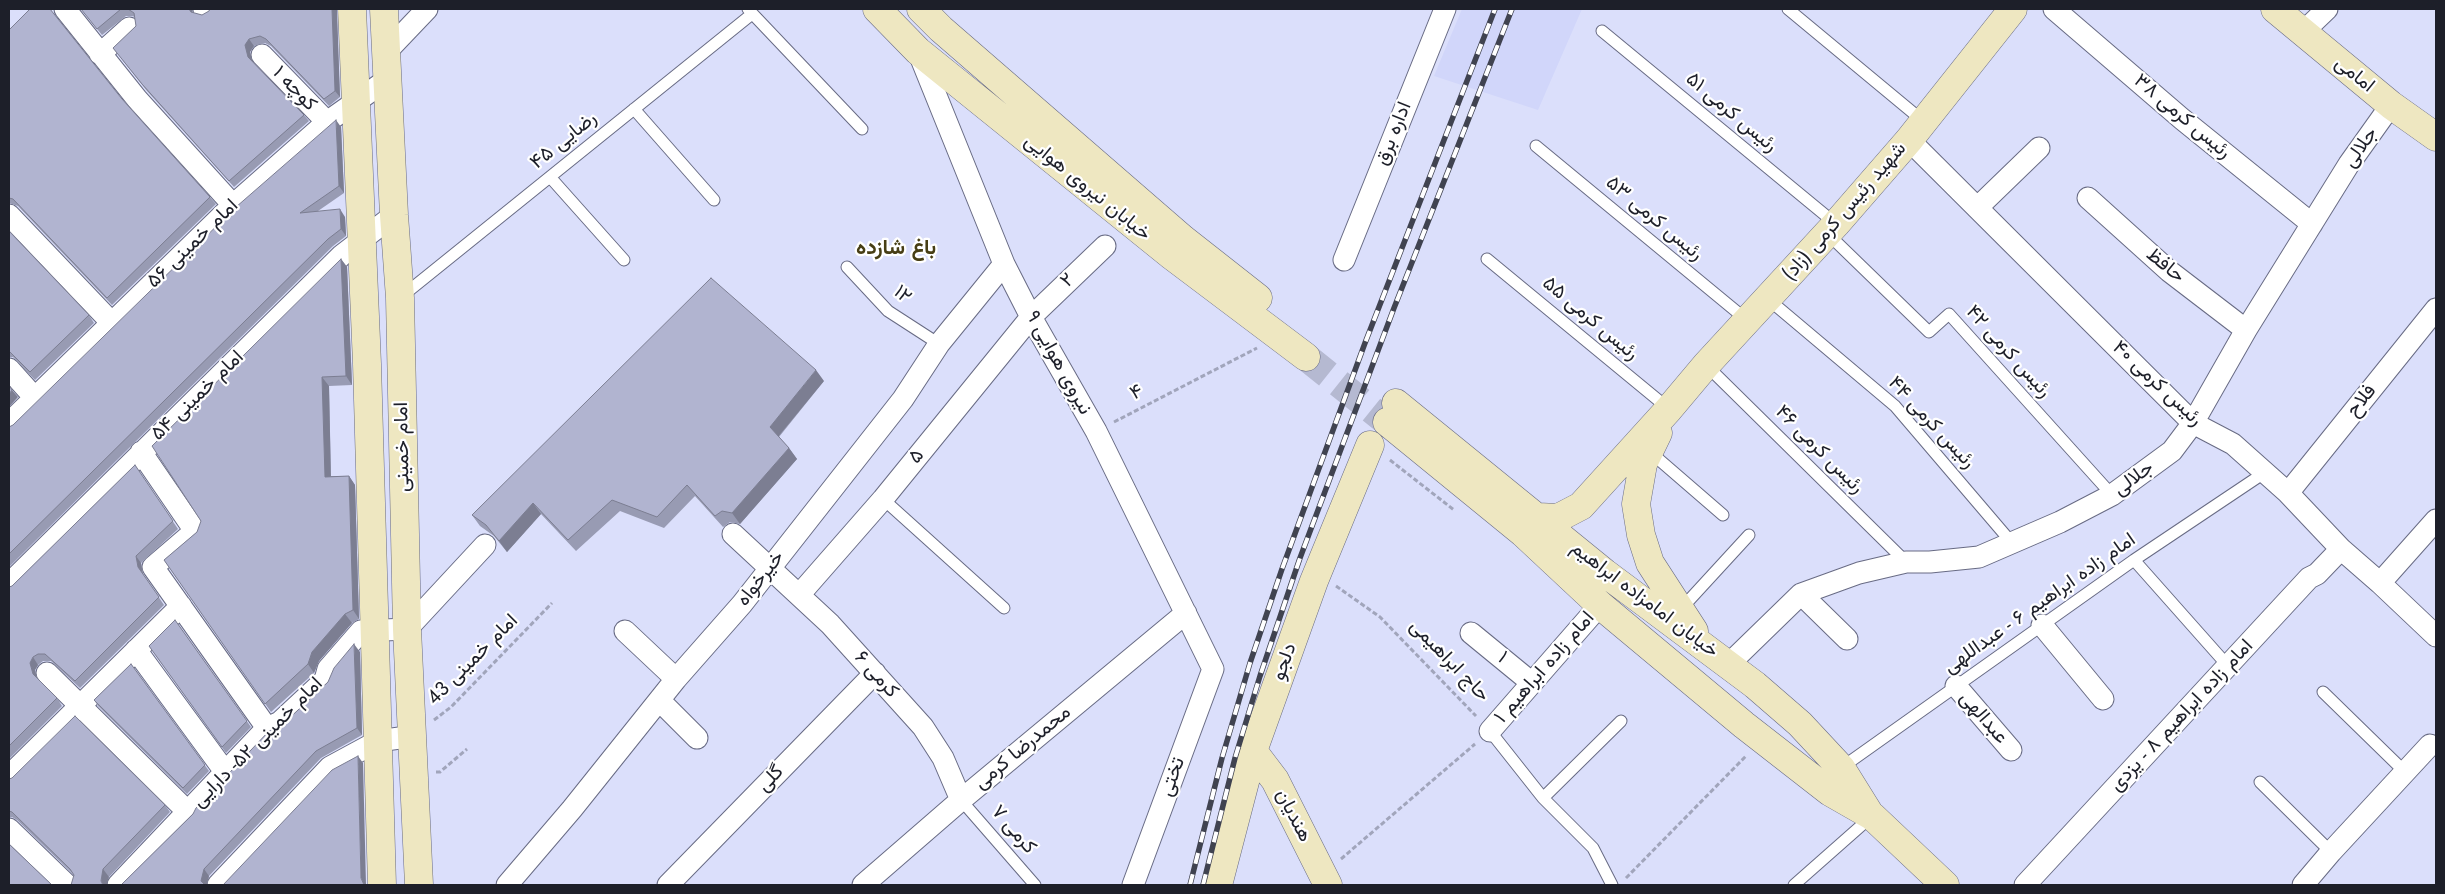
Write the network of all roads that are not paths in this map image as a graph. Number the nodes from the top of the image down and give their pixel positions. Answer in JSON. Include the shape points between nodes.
{"nodes":[{"id":1,"x":65,"y":9,"type":"edge"},
{"id":2,"x":352,"y":9,"type":"edge"},
{"id":3,"x":384,"y":9,"type":"edge"},
{"id":4,"x":428,"y":9,"type":"edge"},
{"id":5,"x":877,"y":9,"type":"edge"},
{"id":6,"x":921,"y":9,"type":"edge"},
{"id":7,"x":1444,"y":9,"type":"edge"},
{"id":8,"x":1788,"y":9,"type":"edge"},
{"id":9,"x":2013,"y":9,"type":"edge"},
{"id":10,"x":2054,"y":9,"type":"edge"},
{"id":11,"x":2276,"y":9,"type":"edge"},
{"id":12,"x":2326,"y":9,"type":"edge"},
{"id":13,"x":750,"y":11,"type":"edge"},
{"id":14,"x":129,"y":28,"type":"dead end"},
{"id":15,"x":1602,"y":31,"type":"dead end"},
{"id":16,"x":2302,"y":33,"type":"junction"},
{"id":17,"x":387,"y":51,"type":"junction"},
{"id":18,"x":918,"y":51,"type":"junction"},
{"id":19,"x":100,"y":54,"type":"junction"},
{"id":20,"x":262,"y":55,"type":"dead end"},
{"id":21,"x":388,"y":80,"type":"junction"},
{"id":22,"x":357,"y":101,"type":"junction"},
{"id":23,"x":2392,"y":105,"type":"junction"},
{"id":24,"x":634,"y":109,"type":"junction"},
{"id":25,"x":327,"y":122,"type":"junction"},
{"id":26,"x":2432,"y":127,"type":"edge"},
{"id":27,"x":862,"y":129,"type":"dead end"},
{"id":28,"x":1916,"y":131,"type":"junction"},
{"id":29,"x":1536,"y":146,"type":"dead end"},
{"id":30,"x":2039,"y":148,"type":"dead end"},
{"id":31,"x":550,"y":176,"type":"junction"},
{"id":32,"x":2088,"y":198,"type":"dead end"},
{"id":33,"x":714,"y":200,"type":"dead end"},
{"id":34,"x":233,"y":205,"type":"junction"},
{"id":35,"x":1977,"y":208,"type":"junction"},
{"id":36,"x":9,"y":215,"type":"edge"},
{"id":37,"x":394,"y":215,"type":"junction"},
{"id":38,"x":2312,"y":224,"type":"junction"},
{"id":39,"x":1832,"y":229,"type":"junction"},
{"id":40,"x":363,"y":239,"type":"junction"},
{"id":41,"x":1106,"y":246,"type":"dead end"},
{"id":42,"x":1487,"y":258,"type":"dead end"},
{"id":43,"x":624,"y":260,"type":"dead end"},
{"id":44,"x":1344,"y":260,"type":"dead end"},
{"id":45,"x":1004,"y":264,"type":"junction"},
{"id":46,"x":847,"y":267,"type":"dead end"},
{"id":47,"x":400,"y":298,"type":"junction"},
{"id":48,"x":1768,"y":299,"type":"junction"},
{"id":49,"x":2436,"y":309,"type":"edge"},
{"id":50,"x":1031,"y":317,"type":"junction"},
{"id":51,"x":1748,"y":321,"type":"junction"},
{"id":52,"x":111,"y":322,"type":"junction"},
{"id":53,"x":2246,"y":330,"type":"junction"},
{"id":54,"x":939,"y":344,"type":"junction"},
{"id":55,"x":1706,"y":365,"type":"junction"},
{"id":56,"x":9,"y":369,"type":"edge"},
{"id":57,"x":35,"y":398,"type":"junction"},
{"id":58,"x":1669,"y":409,"type":"junction"},
{"id":59,"x":9,"y":423,"type":"edge"},
{"id":60,"x":2193,"y":423,"type":"junction"},
{"id":61,"x":1370,"y":445,"type":"dead end"},
{"id":62,"x":1650,"y":451,"type":"junction"},
{"id":63,"x":141,"y":452,"type":"junction"},
{"id":64,"x":2264,"y":473,"type":"junction"},
{"id":65,"x":2288,"y":493,"type":"junction"},
{"id":66,"x":2112,"y":496,"type":"junction"},
{"id":67,"x":883,"y":499,"type":"junction"},
{"id":68,"x":1723,"y":515,"type":"dead end"},
{"id":69,"x":1538,"y":517,"type":"junction"},
{"id":70,"x":2436,"y":520,"type":"edge"},
{"id":71,"x":733,"y":534,"type":"dead end"},
{"id":72,"x":1749,"y":535,"type":"dead end"},
{"id":73,"x":2012,"y":543,"type":"junction"},
{"id":74,"x":485,"y":546,"type":"dead end"},
{"id":75,"x":2341,"y":549,"type":"junction"},
{"id":76,"x":2134,"y":560,"type":"junction"},
{"id":77,"x":1906,"y":562,"type":"junction"},
{"id":78,"x":769,"y":567,"type":"junction"},
{"id":79,"x":2380,"y":583,"type":"junction"},
{"id":80,"x":9,"y":584,"type":"edge"},
{"id":81,"x":1801,"y":594,"type":"junction"},
{"id":82,"x":800,"y":595,"type":"junction"},
{"id":83,"x":1600,"y":605,"type":"junction"},
{"id":84,"x":181,"y":606,"type":"junction"},
{"id":85,"x":1004,"y":608,"type":"dead end"},
{"id":86,"x":1679,"y":610,"type":"junction"},
{"id":87,"x":1186,"y":613,"type":"junction"},
{"id":88,"x":2042,"y":625,"type":"junction"},
{"id":89,"x":407,"y":629,"type":"junction"},
{"id":90,"x":376,"y":630,"type":"junction"},
{"id":91,"x":626,"y":631,"type":"dead end"},
{"id":92,"x":1471,"y":633,"type":"dead end"},
{"id":93,"x":2436,"y":636,"type":"edge"},
{"id":94,"x":1847,"y":639,"type":"dead end"},
{"id":95,"x":1706,"y":649,"type":"junction"},
{"id":96,"x":136,"y":650,"type":"junction"},
{"id":97,"x":1729,"y":664,"type":"junction"},
{"id":98,"x":2228,"y":666,"type":"junction"},
{"id":99,"x":1213,"y":669,"type":"joint"},
{"id":100,"x":46,"y":673,"type":"dead end"},
{"id":101,"x":875,"y":673,"type":"junction"},
{"id":102,"x":676,"y":679,"type":"junction"},
{"id":103,"x":1532,"y":683,"type":"junction"},
{"id":104,"x":1756,"y":685,"type":"junction"},
{"id":105,"x":1956,"y":686,"type":"junction"},
{"id":106,"x":2323,"y":692,"type":"dead end"},
{"id":107,"x":2104,"y":699,"type":"dead end"},
{"id":108,"x":660,"y":701,"type":"junction"},
{"id":109,"x":80,"y":703,"type":"junction"},
{"id":110,"x":1621,"y":721,"type":"dead end"},
{"id":111,"x":267,"y":728,"type":"junction"},
{"id":112,"x":1490,"y":731,"type":"joint"},
{"id":113,"x":1753,"y":732,"type":"junction"},
{"id":114,"x":414,"y":736,"type":"junction"},
{"id":115,"x":697,"y":738,"type":"dead end"},
{"id":116,"x":378,"y":741,"type":"junction"},
{"id":117,"x":2430,"y":745,"type":"dead end"},
{"id":118,"x":2011,"y":750,"type":"dead end"},
{"id":119,"x":1253,"y":751,"type":"junction"},
{"id":120,"x":1840,"y":768,"type":"junction"},
{"id":121,"x":2405,"y":772,"type":"junction"},
{"id":122,"x":226,"y":773,"type":"junction"},
{"id":123,"x":9,"y":776,"type":"edge"},
{"id":124,"x":2260,"y":782,"type":"dead end"},
{"id":125,"x":1543,"y":798,"type":"junction"},
{"id":126,"x":961,"y":800,"type":"junction"},
{"id":127,"x":189,"y":812,"type":"junction"},
{"id":128,"x":1872,"y":816,"type":"junction"},
{"id":129,"x":9,"y":829,"type":"edge"},
{"id":130,"x":2331,"y":852,"type":"junction"},
{"id":131,"x":1325,"y":880,"type":"edge"},
{"id":132,"x":414,"y":881,"type":"edge"},
{"id":133,"x":67,"y":885,"type":"edge"},
{"id":134,"x":118,"y":885,"type":"edge"},
{"id":135,"x":218,"y":885,"type":"edge"},
{"id":136,"x":382,"y":885,"type":"edge"},
{"id":137,"x":507,"y":885,"type":"edge"},
{"id":138,"x":668,"y":885,"type":"edge"},
{"id":139,"x":863,"y":885,"type":"edge"},
{"id":140,"x":1036,"y":885,"type":"edge"},
{"id":141,"x":1133,"y":885,"type":"edge"},
{"id":142,"x":1218,"y":885,"type":"edge"},
{"id":143,"x":1612,"y":885,"type":"edge"},
{"id":144,"x":1794,"y":885,"type":"edge"},
{"id":145,"x":1945,"y":885,"type":"edge"},
{"id":146,"x":2025,"y":885,"type":"edge"},
{"id":147,"x":2303,"y":885,"type":"edge"}],
"edges":[{"from":1,"to":19,"type":"street"},
{"from":2,"to":22,"type":"main road","name":"امام خمینی"},
{"from":3,"to":17,"type":"main road","name":"امام خمینی"},
{"from":4,"to":17,"type":"street"},
{"from":5,"to":18,"type":"main road","name":"خیابان نیروی هوایی"},
{"from":6,"to":18,"type":"main road","name":"خیابان نیروی هوایی","via":[[1310,350],[1278,337]]},
{"from":7,"to":44,"type":"street","name":"اداره برق"},
{"from":8,"to":28,"type":"lane"},
{"from":9,"to":28,"type":"main road","name":"شهید رئیس کرمی (زاد)"},
{"from":10,"to":38,"type":"street","name":"رئیس کرمی ۳۸","via":[[2182,119]]},
{"from":11,"to":16,"type":"main road","name":"امامی"},
{"from":12,"to":16,"type":"street"},
{"from":13,"to":24,"type":"lane","name":"رضایی ۴۵"},
{"from":13,"to":27,"type":"lane"},
{"from":14,"to":19,"type":"street"},
{"from":15,"to":39,"type":"lane","name":"رئیس کرمی ۵۱"},
{"from":16,"to":23,"type":"main road","name":"امامی"},
{"from":17,"to":21,"type":"main road","name":"امام خمینی"},
{"from":18,"to":45,"type":"street","name":"نیروی هوایی ۹"},
{"from":19,"to":34,"type":"street"},
{"from":20,"to":25,"type":"street","name":"کوچه ۱"},
{"from":21,"to":22,"type":"street","name":"امام خمینی ۵۶"},
{"from":21,"to":37,"type":"main road","name":"امام خمینی"},
{"from":22,"to":25,"type":"street","name":"امام خمینی ۵۶"},
{"from":22,"to":40,"type":"main road","name":"امام خمینی"},
{"from":23,"to":26,"type":"main road","name":"امامی"},
{"from":23,"to":38,"type":"street","name":"جلالی","via":[[2349,164]]},
{"from":24,"to":31,"type":"lane","name":"رضایی ۴۵"},
{"from":24,"to":33,"type":"lane"},
{"from":25,"to":34,"type":"street","name":"امام خمینی ۵۶"},
{"from":28,"to":35,"type":"street","name":"رئیس کرمی ۴۰"},
{"from":28,"to":39,"type":"main road","name":"شهید رئیس کرمی (زاد)"},
{"from":29,"to":51,"type":"lane","name":"رئیس کرمی ۵۳"},
{"from":30,"to":35,"type":"street"},
{"from":31,"to":43,"type":"lane"},
{"from":31,"to":47,"type":"lane","name":"رضایی ۴۵"},
{"from":32,"to":53,"type":"street","name":"حافظ","via":[[2163,266]]},
{"from":34,"to":52,"type":"street","name":"امام خمینی ۵۶"},
{"from":35,"to":60,"type":"street","name":"رئیس کرمی ۴۰"},
{"from":36,"to":52,"type":"street"},
{"from":37,"to":40,"type":"street","name":"امام خمینی ۵۴"},
{"from":37,"to":47,"type":"main road","name":"امام خمینی"},
{"from":38,"to":53,"type":"street","name":"جلالی"},
{"from":39,"to":48,"type":"main road","name":"شهید رئیس کرمی (زاد)"},
{"from":39,"to":66,"type":"lane","name":"رئیس کرمی ۴۲","via":[[1929,332],[1949,314]]},
{"from":40,"to":63,"type":"street","name":"امام خمینی ۵۴","via":[[342,255]]},
{"from":40,"to":90,"type":"main road","name":"امام خمینی"},
{"from":41,"to":50,"type":"street","name":"۲"},
{"from":42,"to":58,"type":"lane","name":"رئیس کرمی ۵۵"},
{"from":45,"to":50,"type":"street","name":"نیروی هوایی ۹"},
{"from":45,"to":54,"type":"street","name":"خیرخواه"},
{"from":46,"to":54,"type":"lane","name":"۱۲","via":[[888,310]]},
{"from":47,"to":89,"type":"main road","name":"امام خمینی"},
{"from":48,"to":51,"type":"main road","name":"شهید رئیس کرمی (زاد)"},
{"from":48,"to":73,"type":"lane","name":"رئیس کرمی ۴۴","via":[[1895,406]]},
{"from":49,"to":65,"type":"street","name":"فلاح"},
{"from":50,"to":67,"type":"street","name":"۵"},
{"from":50,"to":87,"type":"street","name":"نیروی هوایی ۹","via":[[1096,431]]},
{"from":51,"to":55,"type":"main road","name":"شهید رئیس کرمی (زاد)"},
{"from":52,"to":57,"type":"street","name":"امام خمینی ۵۶"},
{"from":53,"to":60,"type":"street","name":"جلالی"},
{"from":54,"to":78,"type":"street","name":"خیرخواه","via":[[903,399]]},
{"from":55,"to":58,"type":"main road","name":"شهید رئیس کرمی (زاد)"},
{"from":55,"to":77,"type":"lane","name":"رئیس کرمی ۴۶"},
{"from":56,"to":57,"type":"street"},
{"from":57,"to":59,"type":"street","name":"امام خمینی ۵۶"},
{"from":58,"to":62,"type":"main road"},
{"from":58,"to":69,"type":"main road","via":[[1581,506],[1558,518]]},
{"from":60,"to":64,"type":"street","name":"رئیس کرمی ۴۰","via":[[2232,444]]},
{"from":60,"to":66,"type":"street","name":"جلالی","via":[[2172,451]]},
{"from":61,"to":119,"type":"main road","name":"دلجو","via":[[1317,573]]},
{"from":62,"to":68,"type":"lane"},
{"from":62,"to":86,"type":"main road","via":[[1643,464],[1636,504],[1641,535],[1650,563]]},
{"from":63,"to":80,"type":"street","name":"امام خمینی ۵۴"},
{"from":63,"to":84,"type":"street","via":[[195,531],[153,568]]},
{"from":64,"to":65,"type":"street","name":"رئیس کرمی ۴۰"},
{"from":64,"to":76,"type":"lane","name":"امام زاده ابراهیم ۶ - عبداللهی"},
{"from":65,"to":75,"type":"street","name":"رئیس کرمی ۴۰"},
{"from":66,"to":73,"type":"street","name":"جلالی"},
{"from":67,"to":82,"type":"street","name":"۵"},
{"from":67,"to":85,"type":"lane"},
{"from":69,"to":83,"type":"main road","name":"خیابان امامزاده ابراهیم","via":[[1392,413]]},
{"from":69,"to":95,"type":"main road","name":"خیابان امامزاده ابراهیم","via":[[1605,573]]},
{"from":70,"to":79,"type":"street"},
{"from":71,"to":78,"type":"street","name":"کرمی ۶"},
{"from":72,"to":86,"type":"lane"},
{"from":73,"to":77,"type":"street","name":"جلالی","via":[[1979,557]]},
{"from":74,"to":89,"type":"street"},
{"from":75,"to":79,"type":"street","name":"رئیس کرمی ۴۰"},
{"from":75,"to":98,"type":"street","name":"امام زاده ابراهیم ۸ - یزدی","via":[[2309,578]]},
{"from":76,"to":88,"type":"lane","name":"امام زاده ابراهیم ۶ - عبداللهی"},
{"from":76,"to":98,"type":"lane"},
{"from":77,"to":81,"type":"street","name":"جلالی","via":[[1859,573]]},
{"from":78,"to":82,"type":"street","name":"کرمی ۶"},
{"from":78,"to":102,"type":"street","name":"خیرخواه","via":[[742,604]]},
{"from":79,"to":93,"type":"street","name":"رئیس کرمی ۴۰"},
{"from":81,"to":94,"type":"street"},
{"from":81,"to":97,"type":"street","name":"جلالی"},
{"from":82,"to":101,"type":"street","name":"کرمی ۶"},
{"from":83,"to":103,"type":"street","name":"امام زاده ابراهیم ۱"},
{"from":83,"to":113,"type":"main road","name":"خیابان امامزاده ابراهیم"},
{"from":84,"to":96,"type":"street"},
{"from":84,"to":111,"type":"street"},
{"from":86,"to":95,"type":"main road"},
{"from":87,"to":99,"type":"street","name":"نیروی هوایی ۹"},
{"from":87,"to":126,"type":"street","name":"محمدرضا کرمی"},
{"from":88,"to":105,"type":"lane","name":"امام زاده ابراهیم ۶ - عبداللهی"},
{"from":88,"to":107,"type":"street"},
{"from":89,"to":90,"type":"street","name":"امام خمینی ۵۲- دارایی"},
{"from":89,"to":114,"type":"main road","name":"امام خمینی"},
{"from":90,"to":111,"type":"street","name":"امام خمینی ۵۲- دارایی","via":[[361,631],[328,669],[325,680],[280,722]]},
{"from":90,"to":116,"type":"main road","name":"امام خمینی"},
{"from":91,"to":102,"type":"street"},
{"from":92,"to":103,"type":"street","name":"۱"},
{"from":95,"to":97,"type":"main road","name":"خیابان امامزاده ابراهیم"},
{"from":96,"to":109,"type":"street"},
{"from":96,"to":122,"type":"street"},
{"from":97,"to":104,"type":"main road","name":"خیابان امامزاده ابراهیم"},
{"from":98,"to":146,"type":"street","name":"امام زاده ابراهیم ۸ - یزدی"},
{"from":99,"to":141,"type":"street","name":"تختی"},
{"from":100,"to":109,"type":"street"},
{"from":101,"to":126,"type":"street","name":"کرمی ۶","via":[[923,727],[943,758]]},
{"from":101,"to":138,"type":"street","name":"گلی"},
{"from":102,"to":108,"type":"street","name":"خیرخواه"},
{"from":103,"to":112,"type":"street","name":"امام زاده ابراهیم ۱"},
{"from":104,"to":113,"type":"main road","via":[[1766,702],[1767,712]]},
{"from":104,"to":120,"type":"main road","name":"خیابان امامزاده ابراهیم","via":[[1800,724]]},
{"from":105,"to":118,"type":"street","name":"عبدالهی"},
{"from":105,"to":120,"type":"lane","name":"امام زاده ابراهیم ۶ - عبداللهی"},
{"from":106,"to":121,"type":"lane"},
{"from":108,"to":115,"type":"street"},
{"from":108,"to":137,"type":"street","name":"خیرخواه"},
{"from":109,"to":123,"type":"street"},
{"from":109,"to":127,"type":"street"},
{"from":110,"to":125,"type":"lane"},
{"from":111,"to":122,"type":"street","name":"امام خمینی ۵۲- دارایی"},
{"from":112,"to":125,"type":"lane","name":"حاج ابراهیمی"},
{"from":113,"to":128,"type":"main road","name":"خیابان امامزاده ابراهیم","via":[[1830,792]]},
{"from":114,"to":116,"type":"street"},
{"from":114,"to":132,"type":"main road","name":"امام خمینی"},
{"from":116,"to":135,"type":"street","via":[[330,767]]},
{"from":116,"to":136,"type":"main road","name":"امام خمینی"},
{"from":117,"to":121,"type":"street"},
{"from":119,"to":131,"type":"main road","name":"هندیان","via":[[1275,780]]},
{"from":119,"to":142,"type":"main road","name":"دلجو"},
{"from":120,"to":128,"type":"main road","name":"خیابان امامزاده ابراهیم"},
{"from":121,"to":130,"type":"street"},
{"from":122,"to":127,"type":"street","name":"امام خمینی ۵۲- دارایی"},
{"from":124,"to":130,"type":"lane"},
{"from":125,"to":143,"type":"lane","name":"حاج ابراهیمی","via":[[1593,848]]},
{"from":126,"to":139,"type":"street","name":"محمدرضا کرمی"},
{"from":126,"to":140,"type":"lane","name":"کرمی ۷"},
{"from":127,"to":134,"type":"street","name":"امام خمینی ۵۲- دارایی"},
{"from":128,"to":144,"type":"lane"},
{"from":128,"to":145,"type":"main road","name":"خیابان امامزاده ابراهیم"},
{"from":129,"to":133,"type":"street"},
{"from":130,"to":147,"type":"street"}]}
